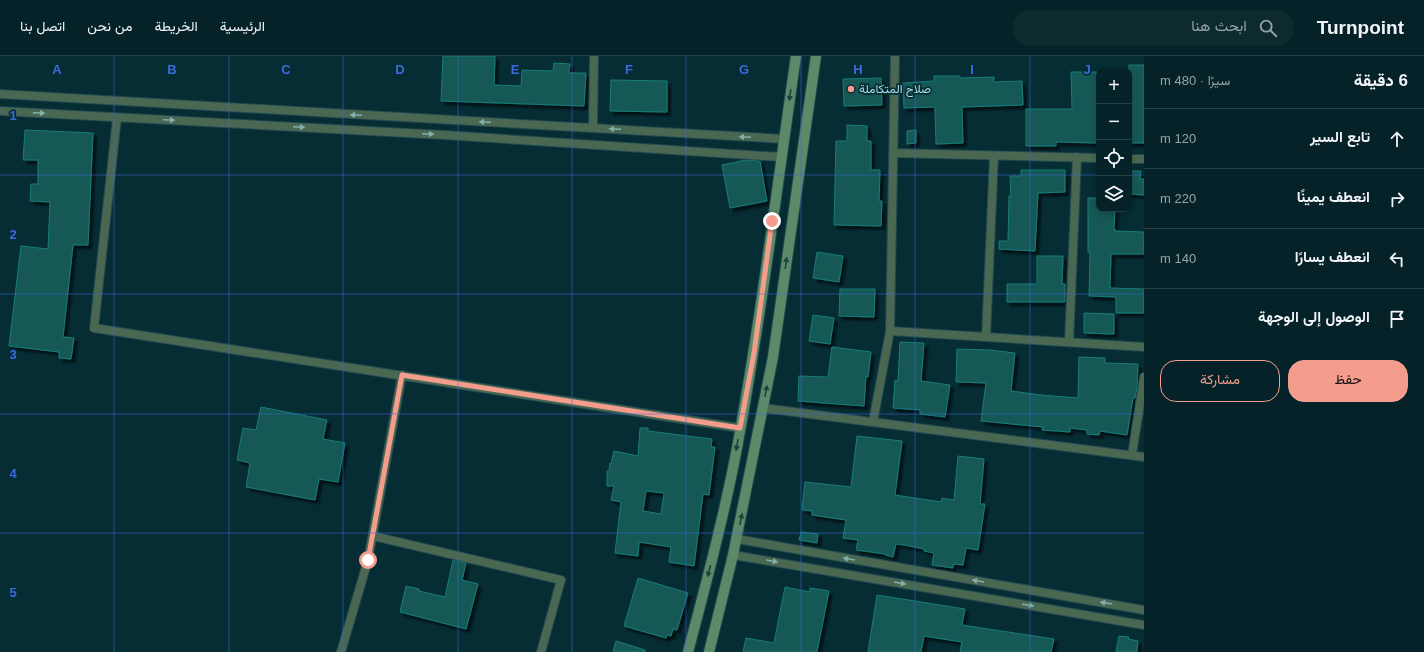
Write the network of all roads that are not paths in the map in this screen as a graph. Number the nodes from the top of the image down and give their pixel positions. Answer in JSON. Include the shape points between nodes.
{"nodes":[{"id":1,"x":594,"y":56,"type":"edge"},
{"id":2,"x":796,"y":56,"type":"edge"},
{"id":3,"x":816,"y":56,"type":"edge"},
{"id":4,"x":895,"y":56,"type":"edge"},
{"id":5,"x":0,"y":94,"type":"edge"},
{"id":6,"x":0,"y":111,"type":"edge"},
{"id":7,"x":117,"y":118,"type":"junction"},
{"id":8,"x":593,"y":128,"type":"junction"},
{"id":9,"x":784,"y":139,"type":"junction"},
{"id":10,"x":893,"y":153,"type":"junction"},
{"id":11,"x":994,"y":156,"type":"junction"},
{"id":12,"x":781,"y":158,"type":"junction"},
{"id":13,"x":1077,"y":158,"type":"junction"},
{"id":14,"x":1096,"y":158,"type":"edge"},
{"id":15,"x":1132,"y":158,"type":"edge"},
{"id":16,"x":1144,"y":159,"type":"edge"},
{"id":17,"x":890,"y":331,"type":"junction"},
{"id":18,"x":986,"y":337,"type":"junction"},
{"id":19,"x":1069,"y":342,"type":"junction"},
{"id":20,"x":1144,"y":347,"type":"edge"},
{"id":21,"x":402,"y":375,"type":"junction"},
{"id":22,"x":1144,"y":377,"type":"edge"},
{"id":23,"x":763,"y":408,"type":"junction"},
{"id":24,"x":874,"y":422,"type":"junction"},
{"id":25,"x":740,"y":428,"type":"junction"},
{"id":26,"x":1132,"y":455,"type":"junction"},
{"id":27,"x":1144,"y":457,"type":"edge"},
{"id":28,"x":373,"y":536,"type":"junction"},
{"id":29,"x":737,"y":539,"type":"junction"},
{"id":30,"x":733,"y":555,"type":"junction"},
{"id":31,"x":1144,"y":610,"type":"edge"},
{"id":32,"x":1144,"y":626,"type":"edge"},
{"id":33,"x":341,"y":652,"type":"edge"},
{"id":34,"x":541,"y":652,"type":"edge"},
{"id":35,"x":688,"y":652,"type":"edge"},
{"id":36,"x":709,"y":652,"type":"edge"}],
"edges":[{"from":1,"to":8,"type":"street"},
{"from":2,"to":9,"type":"street","one_way":true},
{"from":23,"to":3,"type":"street","one_way":true,"via":[[773,357]]},
{"from":4,"to":10,"type":"street"},
{"from":8,"to":5,"type":"street","one_way":true},
{"from":6,"to":7,"type":"street","one_way":true},
{"from":7,"to":12,"type":"street","one_way":true,"via":[[444,135]]},
{"from":7,"to":21,"type":"street","via":[[94,328]]},
{"from":9,"to":8,"type":"street","one_way":true},
{"from":9,"to":12,"type":"street"},
{"from":10,"to":11,"type":"street"},
{"from":10,"to":17,"type":"street"},
{"from":11,"to":13,"type":"street"},
{"from":11,"to":18,"type":"street"},
{"from":12,"to":25,"type":"street","via":[[754,353]]},
{"from":13,"to":14,"type":"street"},
{"from":13,"to":19,"type":"street"},
{"from":15,"to":16,"type":"street"},
{"from":17,"to":18,"type":"street"},
{"from":17,"to":24,"type":"street"},
{"from":18,"to":19,"type":"street"},
{"from":19,"to":20,"type":"street"},
{"from":21,"to":25,"type":"street"},
{"from":21,"to":28,"type":"street"},
{"from":22,"to":26,"type":"street"},
{"from":23,"to":24,"type":"street"},
{"from":29,"to":23,"type":"street","one_way":true},
{"from":24,"to":26,"type":"street"},
{"from":25,"to":35,"type":"street","one_way":true,"via":[[714,552]]},
{"from":26,"to":27,"type":"street"},
{"from":28,"to":33,"type":"street"},
{"from":28,"to":34,"type":"street","via":[[561,580]]},
{"from":29,"to":30,"type":"street"},
{"from":31,"to":29,"type":"street","one_way":true},
{"from":30,"to":32,"type":"street","one_way":true},
{"from":30,"to":36,"type":"street"}]}
